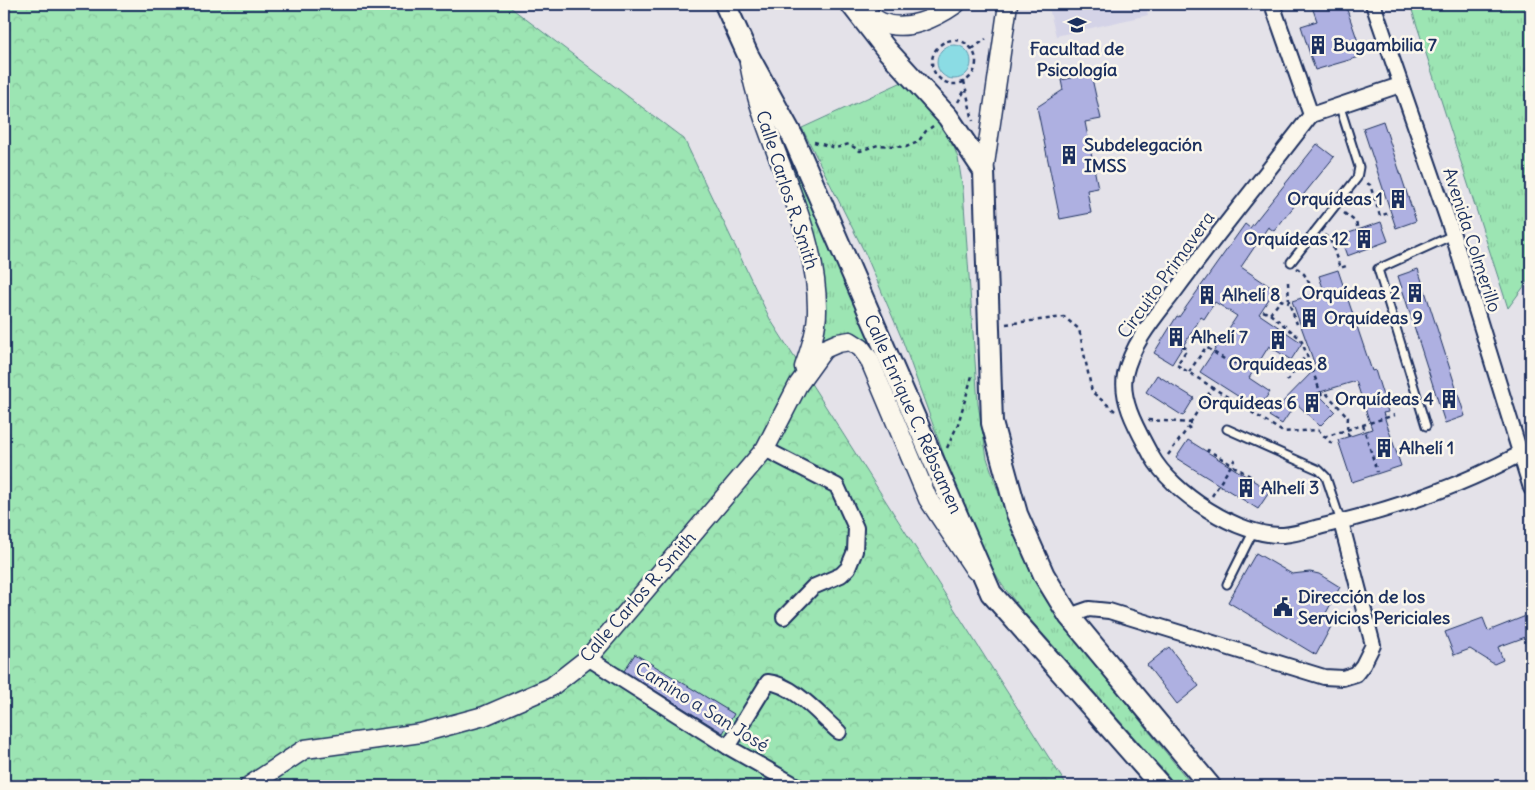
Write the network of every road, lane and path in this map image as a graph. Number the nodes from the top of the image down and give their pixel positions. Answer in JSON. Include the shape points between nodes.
{"nodes":[{"id":1,"x":725,"y":4,"type":"edge"},
{"id":2,"x":851,"y":4,"type":"edge"},
{"id":3,"x":956,"y":4,"type":"edge"},
{"id":4,"x":1008,"y":4,"type":"edge"},
{"id":5,"x":1272,"y":4,"type":"edge"},
{"id":6,"x":1373,"y":4,"type":"edge"},
{"id":7,"x":966,"y":44,"type":"joint"},
{"id":8,"x":748,"y":55,"type":"junction"},
{"id":9,"x":1400,"y":85,"type":"junction"},
{"id":10,"x":1340,"y":107,"type":"junction"},
{"id":11,"x":1311,"y":115,"type":"junction"},
{"id":12,"x":948,"y":117,"type":"junction"},
{"id":13,"x":793,"y":137,"type":"junction"},
{"id":14,"x":984,"y":171,"type":"junction"},
{"id":15,"x":1357,"y":178,"type":"junction"},
{"id":16,"x":1335,"y":206,"type":"junction"},
{"id":17,"x":1391,"y":212,"type":"dead end"},
{"id":18,"x":1317,"y":229,"type":"junction"},
{"id":19,"x":1358,"y":230,"type":"dead end"},
{"id":20,"x":1453,"y":235,"type":"junction"},
{"id":21,"x":1291,"y":262,"type":"joint"},
{"id":22,"x":1349,"y":265,"type":"dead end"},
{"id":23,"x":1288,"y":282,"type":"dead end"},
{"id":24,"x":1324,"y":293,"type":"dead end"},
{"id":25,"x":1289,"y":303,"type":"junction"},
{"id":26,"x":1263,"y":311,"type":"dead end"},
{"id":27,"x":1270,"y":314,"type":"junction"},
{"id":28,"x":989,"y":324,"type":"junction"},
{"id":29,"x":1297,"y":324,"type":"dead end"},
{"id":30,"x":1183,"y":346,"type":"dead end"},
{"id":31,"x":1307,"y":354,"type":"junction"},
{"id":32,"x":1236,"y":361,"type":"dead end"},
{"id":33,"x":974,"y":371,"type":"dead end"},
{"id":34,"x":1188,"y":372,"type":"junction"},
{"id":35,"x":1286,"y":381,"type":"dead end"},
{"id":36,"x":798,"y":384,"type":"junction"},
{"id":37,"x":1213,"y":387,"type":"junction"},
{"id":38,"x":1394,"y":415,"type":"dead end"},
{"id":39,"x":1133,"y":419,"type":"junction"},
{"id":40,"x":1363,"y":425,"type":"junction"},
{"id":41,"x":1426,"y":426,"type":"dead end"},
{"id":42,"x":1193,"y":427,"type":"dead end"},
{"id":43,"x":1227,"y":429,"type":"dead end"},
{"id":44,"x":1347,"y":430,"type":"junction"},
{"id":45,"x":1324,"y":437,"type":"junction"},
{"id":46,"x":1349,"y":437,"type":"dead end"},
{"id":47,"x":1333,"y":445,"type":"dead end"},
{"id":48,"x":765,"y":449,"type":"junction"},
{"id":49,"x":1207,"y":452,"type":"dead end"},
{"id":50,"x":945,"y":454,"type":"dead end"},
{"id":51,"x":1520,"y":454,"type":"junction"},
{"id":52,"x":1235,"y":460,"type":"dead end"},
{"id":53,"x":1231,"y":465,"type":"junction"},
{"id":54,"x":1158,"y":468,"type":"junction"},
{"id":55,"x":1377,"y":472,"type":"dead end"},
{"id":56,"x":1252,"y":480,"type":"dead end"},
{"id":57,"x":1220,"y":482,"type":"dead end"},
{"id":58,"x":1531,"y":488,"type":"edge"},
{"id":59,"x":1341,"y":522,"type":"junction"},
{"id":60,"x":1252,"y":532,"type":"junction"},
{"id":61,"x":1227,"y":584,"type":"dead end"},
{"id":62,"x":991,"y":593,"type":"junction"},
{"id":63,"x":1069,"y":616,"type":"junction"},
{"id":64,"x":784,"y":618,"type":"dead end"},
{"id":65,"x":588,"y":658,"type":"junction"},
{"id":66,"x":838,"y":732,"type":"dead end"},
{"id":67,"x":728,"y":747,"type":"junction"},
{"id":68,"x":249,"y":786,"type":"edge"},
{"id":69,"x":797,"y":786,"type":"edge"},
{"id":70,"x":1161,"y":786,"type":"edge"},
{"id":71,"x":1210,"y":786,"type":"edge"}],
"edges":[{"from":1,"to":8,"type":"main road","name":"Calle Enrique C. Rébsamen"},
{"from":2,"to":3,"type":"street","via":[[882,23],[898,25],[939,16]]},
{"from":2,"to":12,"type":"main road","via":[[886,49]]},
{"from":4,"to":14,"type":"street"},
{"from":5,"to":11,"type":"street"},
{"from":6,"to":9,"type":"street","name":"Avenida Colmerillo"},
{"from":7,"to":7,"type":"path","via":[[944,42],[934,53],[933,68],[942,80],[957,83],[974,71],[975,56]]},
{"from":8,"to":13,"type":"main road","name":"Calle Enrique C. Rébsamen"},
{"from":8,"to":36,"type":"street","name":"Calle Carlos R. Smith","via":[[754,90],[807,241],[815,275],[817,313],[812,344]]},
{"from":9,"to":10,"type":"street"},
{"from":9,"to":20,"type":"street","name":"Avenida Colmerillo"},
{"from":10,"to":11,"type":"street"},
{"from":10,"to":15,"type":"lane","via":[[1359,167]]},
{"from":11,"to":39,"type":"street","name":"Circuito Primavera","via":[[1133,351],[1125,376],[1126,400]]},
{"from":12,"to":13,"type":"path","via":[[906,148],[878,145],[860,151],[849,144],[836,148]]},
{"from":12,"to":14,"type":"main road"},
{"from":13,"to":62,"type":"main road","name":"Calle Enrique C. Rébsamen"},
{"from":14,"to":28,"type":"main road"},
{"from":15,"to":16,"type":"lane"},
{"from":15,"to":17,"type":"path","via":[[1370,185],[1380,216]]},
{"from":16,"to":18,"type":"lane"},
{"from":16,"to":19,"type":"path","via":[[1356,222]]},
{"from":18,"to":21,"type":"lane"},
{"from":18,"to":22,"type":"path","via":[[1330,239],[1340,268]]},
{"from":20,"to":41,"type":"lane","via":[[1378,269]]},
{"from":20,"to":51,"type":"street","name":"Avenida Colmerillo"},
{"from":21,"to":24,"type":"path","via":[[1304,274],[1314,293]]},
{"from":23,"to":25,"type":"path"},
{"from":25,"to":27,"type":"path","via":[[1281,300]]},
{"from":25,"to":29,"type":"path"},
{"from":26,"to":27,"type":"path"},
{"from":27,"to":31,"type":"path","via":[[1301,340]]},
{"from":28,"to":39,"type":"path","via":[[1064,317],[1079,329],[1092,392],[1118,414]]},
{"from":28,"to":63,"type":"main road","via":[[992,423],[1017,514],[1044,575]]},
{"from":30,"to":34,"type":"path","via":[[1187,349],[1177,364]]},
{"from":31,"to":35,"type":"path"},
{"from":31,"to":44,"type":"path","via":[[1321,394],[1326,393],[1348,418]]},
{"from":32,"to":34,"type":"path","via":[[1233,365],[1206,346]]},
{"from":33,"to":50,"type":"path"},
{"from":34,"to":37,"type":"path"},
{"from":36,"to":48,"type":"street","name":"Calle Carlos R. Smith"},
{"from":36,"to":62,"type":"street","name":"Calle Carlos R. Smith","via":[[824,349],[850,341],[862,348],[888,399],[928,499]]},
{"from":37,"to":39,"type":"path","via":[[1192,423]]},
{"from":37,"to":45,"type":"path","via":[[1283,432],[1318,430]]},
{"from":38,"to":40,"type":"path"},
{"from":39,"to":54,"type":"street","name":"Circuito Primavera"},
{"from":40,"to":44,"type":"path"},
{"from":40,"to":55,"type":"path"},
{"from":42,"to":54,"type":"path","via":[[1188,428]]},
{"from":43,"to":59,"type":"lane","via":[[1320,470],[1326,478]]},
{"from":44,"to":45,"type":"path"},
{"from":44,"to":46,"type":"path"},
{"from":45,"to":47,"type":"path"},
{"from":48,"to":64,"type":"street","via":[[837,486],[856,528],[855,551],[848,568],[841,575],[813,587]]},
{"from":48,"to":65,"type":"street","name":"Calle Carlos R. Smith"},
{"from":49,"to":53,"type":"path"},
{"from":51,"to":58,"type":"street","name":"Avenida Colmerillo"},
{"from":51,"to":59,"type":"street","name":"Circuito Primavera","via":[[1484,474],[1421,499]]},
{"from":52,"to":53,"type":"path"},
{"from":53,"to":56,"type":"path"},
{"from":53,"to":57,"type":"path"},
{"from":54,"to":60,"type":"street","name":"Circuito Primavera","via":[[1187,495]]},
{"from":59,"to":60,"type":"street","name":"Circuito Primavera","via":[[1284,535]]},
{"from":59,"to":63,"type":"street","via":[[1373,644],[1356,674],[1343,678],[1324,677],[1109,611],[1089,608]]},
{"from":60,"to":61,"type":"lane"},
{"from":62,"to":70,"type":"main road","name":"Calle Enrique C. Rébsamen"},
{"from":63,"to":71,"type":"main road"},
{"from":65,"to":67,"type":"street","name":"Camino a San José"},
{"from":65,"to":68,"type":"street","name":"Calle Carlos R. Smith","via":[[551,686],[484,716],[421,733],[305,749]]},
{"from":66,"to":67,"type":"street","via":[[801,699],[778,683],[768,682]]},
{"from":67,"to":69,"type":"street","name":"Camino a San José"}]}
